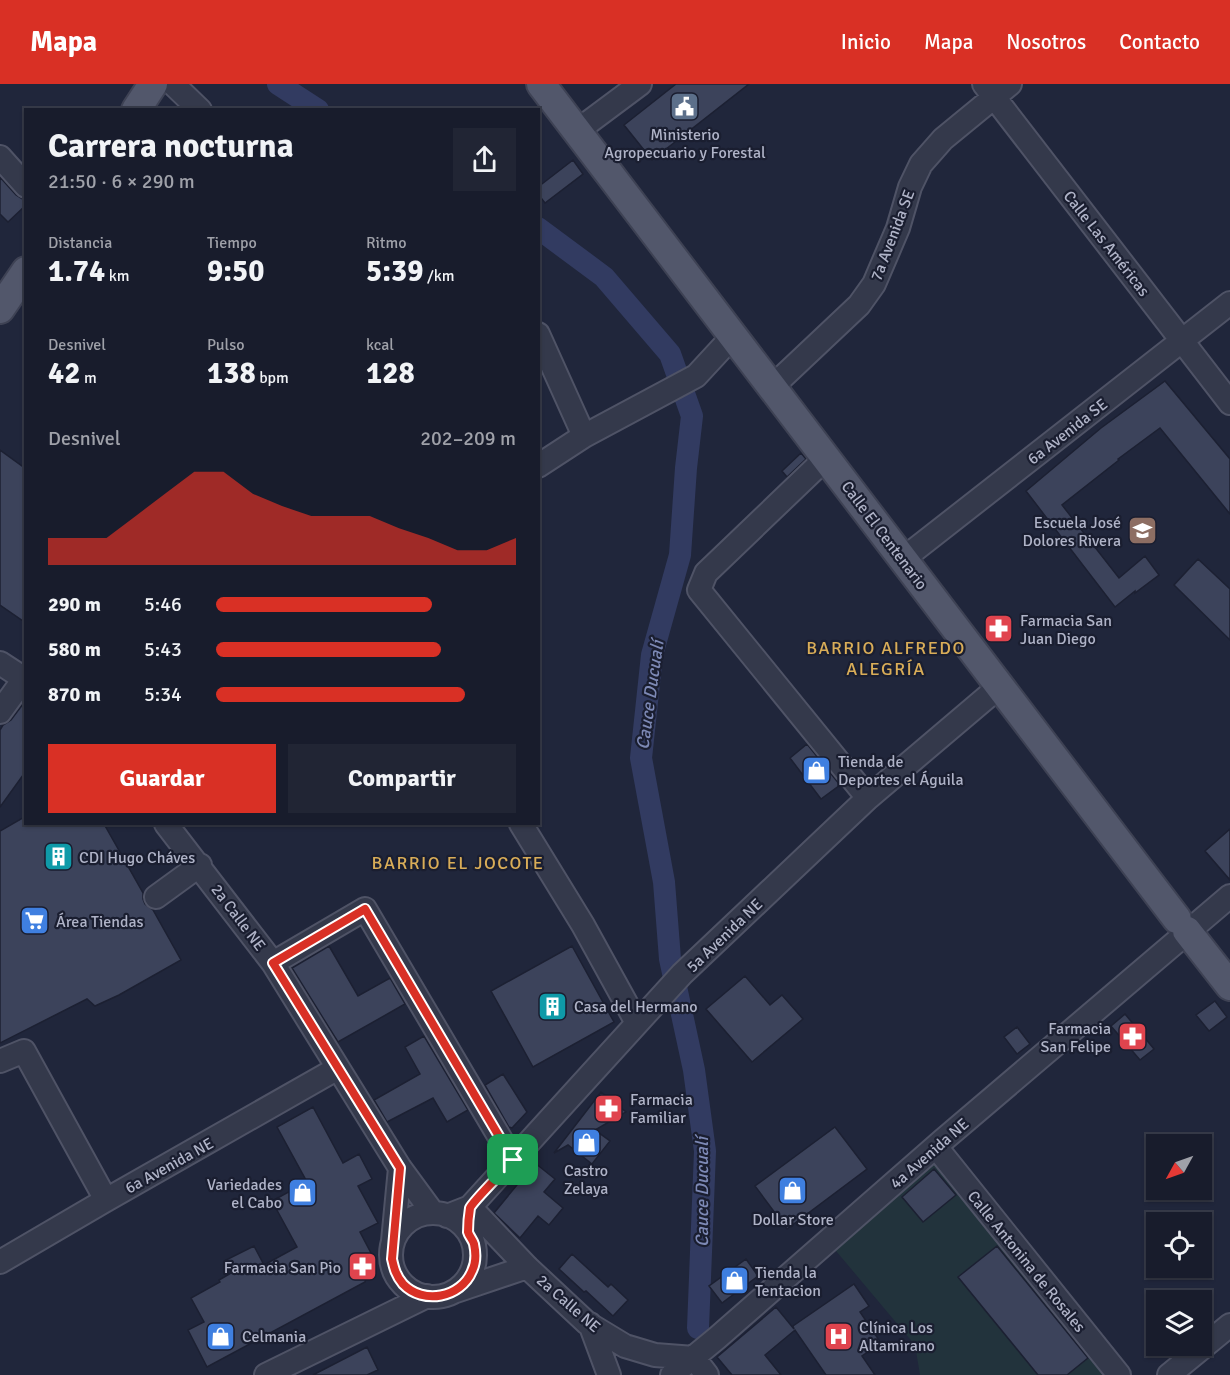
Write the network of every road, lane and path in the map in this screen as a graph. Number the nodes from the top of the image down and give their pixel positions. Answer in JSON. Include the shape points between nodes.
{"nodes":[{"id":1,"x":153,"y":84,"type":"edge"},
{"id":2,"x":173,"y":84,"type":"edge"},
{"id":3,"x":541,"y":84,"type":"edge"},
{"id":4,"x":640,"y":84,"type":"edge"},
{"id":5,"x":996,"y":88,"type":"edge"},
{"id":6,"x":137,"y":108,"type":"edge"},
{"id":7,"x":198,"y":108,"type":"edge"},
{"id":8,"x":577,"y":131,"type":"junction"},
{"id":9,"x":0,"y":157,"type":"edge"},
{"id":10,"x":24,"y":184,"type":"edge"},
{"id":11,"x":24,"y":274,"type":"edge"},
{"id":12,"x":1230,"y":303,"type":"edge"},
{"id":13,"x":0,"y":309,"type":"edge"},
{"id":14,"x":733,"y":336,"type":"junction"},
{"id":15,"x":540,"y":338,"type":"edge"},
{"id":16,"x":1182,"y":341,"type":"junction"},
{"id":17,"x":772,"y":387,"type":"junction"},
{"id":18,"x":1230,"y":403,"type":"edge"},
{"id":19,"x":584,"y":436,"type":"junction"},
{"id":20,"x":826,"y":458,"type":"junction"},
{"id":21,"x":540,"y":465,"type":"edge"},
{"id":22,"x":903,"y":559,"type":"junction"},
{"id":23,"x":0,"y":663,"type":"edge"},
{"id":24,"x":24,"y":679,"type":"edge"},
{"id":25,"x":24,"y":681,"type":"edge"},
{"id":26,"x":1000,"y":686,"type":"junction"},
{"id":27,"x":0,"y":712,"type":"edge"},
{"id":28,"x":868,"y":798,"type":"junction"},
{"id":29,"x":167,"y":825,"type":"edge"},
{"id":30,"x":522,"y":825,"type":"edge"},
{"id":31,"x":200,"y":866,"type":"junction"},
{"id":32,"x":1230,"y":896,"type":"edge"},
{"id":33,"x":156,"y":897,"type":"dead end"},
{"id":34,"x":1182,"y":925,"type":"junction"},
{"id":35,"x":273,"y":963,"type":"junction"},
{"id":36,"x":1230,"y":986,"type":"edge"},
{"id":37,"x":637,"y":1023,"type":"junction"},
{"id":38,"x":0,"y":1061,"type":"edge"},
{"id":39,"x":338,"y":1068,"type":"junction"},
{"id":40,"x":936,"y":1147,"type":"junction"},
{"id":41,"x":513,"y":1160,"type":"junction"},
{"id":42,"x":400,"y":1168,"type":"junction"},
{"id":43,"x":106,"y":1200,"type":"junction"},
{"id":44,"x":470,"y":1207,"type":"junction"},
{"id":45,"x":440,"y":1214,"type":"junction"},
{"id":46,"x":471,"y":1238,"type":"junction"},
{"id":47,"x":393,"y":1245,"type":"junction"},
{"id":48,"x":0,"y":1262,"type":"edge"},
{"id":49,"x":527,"y":1267,"type":"junction"},
{"id":50,"x":395,"y":1272,"type":"junction"},
{"id":51,"x":454,"y":1291,"type":"junction"},
{"id":52,"x":427,"y":1296,"type":"junction"},
{"id":53,"x":389,"y":1314,"type":"junction"},
{"id":54,"x":590,"y":1324,"type":"junction"},
{"id":55,"x":1230,"y":1325,"type":"edge"},
{"id":56,"x":701,"y":1366,"type":"edge"},
{"id":57,"x":266,"y":1375,"type":"edge"},
{"id":58,"x":609,"y":1375,"type":"edge"},
{"id":59,"x":672,"y":1375,"type":"edge"},
{"id":60,"x":1119,"y":1375,"type":"edge"},
{"id":61,"x":1169,"y":1375,"type":"edge"}],
"edges":[{"from":1,"to":6,"type":"main road"},
{"from":2,"to":7,"type":"street"},
{"from":3,"to":8,"type":"main road","name":"Calle El Centenario"},
{"from":4,"to":8,"type":"street"},
{"from":5,"to":16,"type":"street","name":"Calle Las Américas"},
{"from":5,"to":17,"type":"street","name":"7a Avenida SE","via":[[921,164],[874,284],[858,305]]},
{"from":8,"to":14,"type":"main road","name":"Calle El Centenario"},
{"from":9,"to":10,"type":"street"},
{"from":11,"to":13,"type":"main road"},
{"from":12,"to":16,"type":"street","name":"6a Avenida SE"},
{"from":14,"to":17,"type":"main road","name":"Calle El Centenario"},
{"from":14,"to":19,"type":"street","via":[[696,376]]},
{"from":15,"to":19,"type":"street"},
{"from":16,"to":18,"type":"street","name":"Calle Las Américas"},
{"from":16,"to":22,"type":"street","name":"6a Avenida SE"},
{"from":17,"to":20,"type":"main road","name":"Calle El Centenario"},
{"from":19,"to":21,"type":"street"},
{"from":20,"to":22,"type":"main road","name":"Calle El Centenario"},
{"from":20,"to":28,"type":"street","via":[[706,573],[699,590]]},
{"from":22,"to":26,"type":"main road","name":"Calle El Centenario"},
{"from":23,"to":24,"type":"street"},
{"from":25,"to":27,"type":"street"},
{"from":26,"to":28,"type":"street","name":"5a Avenida NE"},
{"from":26,"to":34,"type":"main road","name":"Calle El Centenario"},
{"from":28,"to":37,"type":"street","name":"5a Avenida NE"},
{"from":29,"to":31,"type":"street","name":"2a Calle NE"},
{"from":30,"to":37,"type":"street"},
{"from":31,"to":33,"type":"street"},
{"from":31,"to":35,"type":"street","name":"2a Calle NE"},
{"from":32,"to":34,"type":"street","name":"4a Avenida NE"},
{"from":34,"to":36,"type":"main road","name":"Calle El Centenario"},
{"from":34,"to":40,"type":"street","name":"4a Avenida NE"},
{"from":35,"to":39,"type":"street","name":"2a Calle NE"},
{"from":35,"to":41,"type":"street","via":[[365,909]]},
{"from":37,"to":41,"type":"street","name":"5a Avenida NE"},
{"from":38,"to":43,"type":"street","via":[[24,1051]]},
{"from":39,"to":42,"type":"street","name":"2a Calle NE"},
{"from":39,"to":43,"type":"street","name":"6a Avenida NE"},
{"from":40,"to":56,"type":"street","name":"4a Avenida NE"},
{"from":40,"to":60,"type":"street","name":"Calle Antonina de Rosales"},
{"from":41,"to":44,"type":"street","name":"5a Avenida NE"},
{"from":42,"to":45,"type":"street","name":"2a Calle NE"},
{"from":42,"to":47,"type":"street"},
{"from":43,"to":48,"type":"street","name":"6a Avenida NE"},
{"from":44,"to":45,"type":"street"},
{"from":44,"to":46,"type":"street"},
{"from":44,"to":49,"type":"street"},
{"from":45,"to":46,"type":"street","via":[[459,1222]]},
{"from":45,"to":47,"type":"street","via":[[419,1215],[407,1222]]},
{"from":46,"to":49,"type":"street"},
{"from":46,"to":51,"type":"street","via":[[476,1258],[472,1271]]},
{"from":47,"to":50,"type":"street"},
{"from":49,"to":51,"type":"street"},
{"from":49,"to":54,"type":"street","name":"2a Calle NE"},
{"from":50,"to":52,"type":"street","via":[[403,1284]]},
{"from":50,"to":53,"type":"street"},
{"from":51,"to":52,"type":"street"},
{"from":52,"to":53,"type":"street"},
{"from":53,"to":57,"type":"street"},
{"from":54,"to":56,"type":"street","name":"2a Calle NE","via":[[625,1346]]},
{"from":54,"to":58,"type":"street"},
{"from":55,"to":61,"type":"street"},
{"from":56,"to":59,"type":"street","name":"4a Avenida NE"}]}
